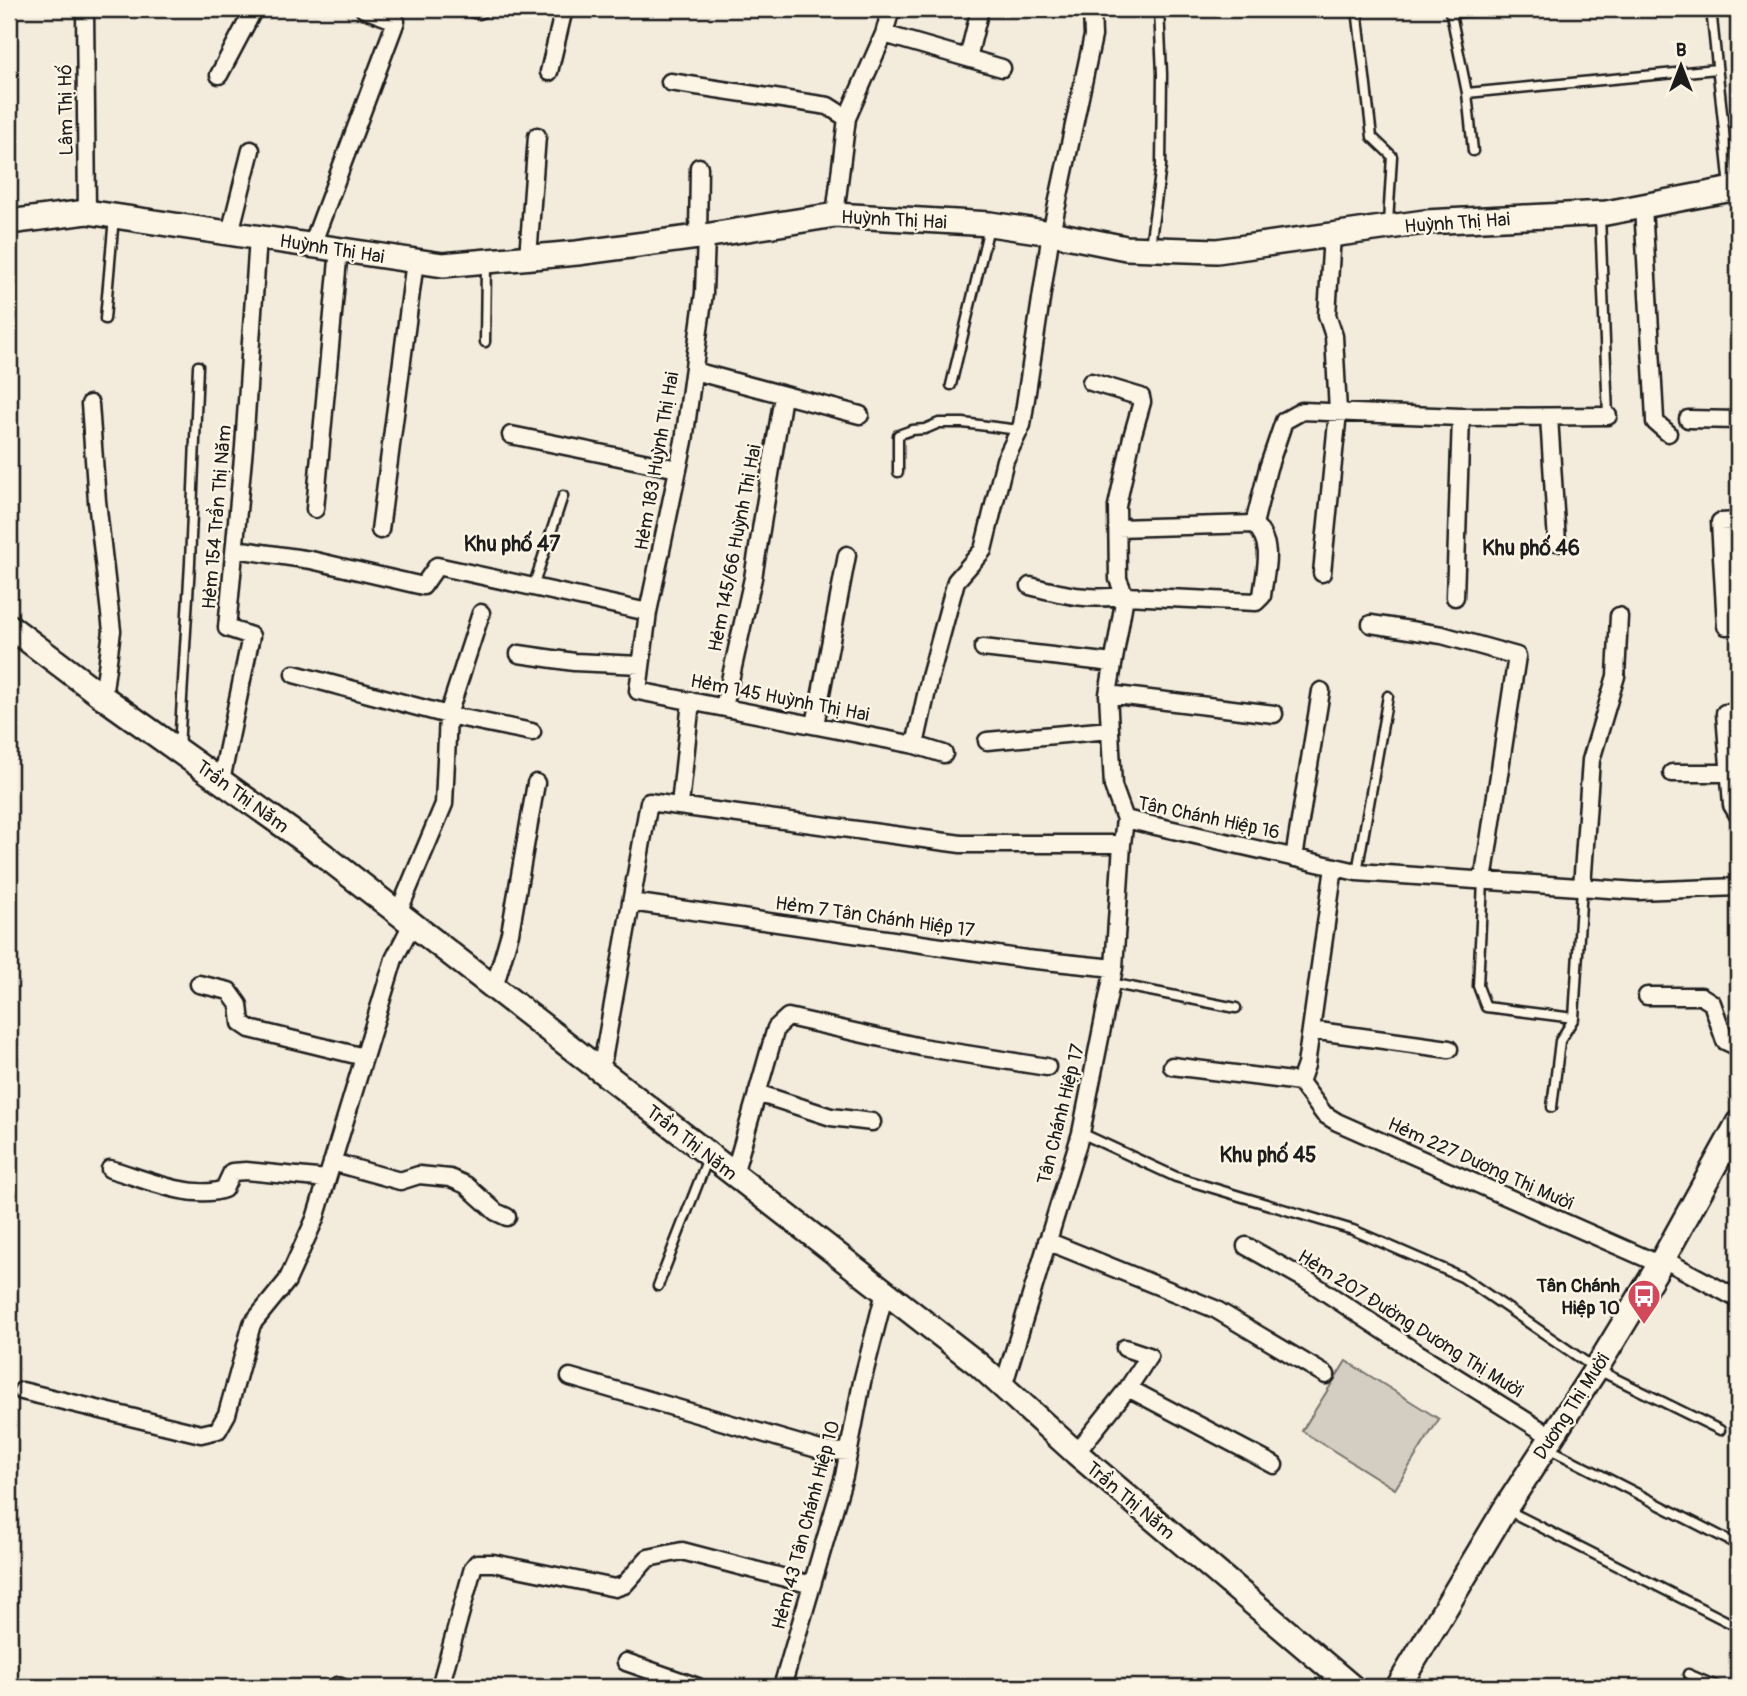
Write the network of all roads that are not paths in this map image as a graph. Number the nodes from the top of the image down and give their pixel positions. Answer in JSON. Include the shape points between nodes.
{"nodes":[{"id":1,"x":85,"y":9,"type":"edge"},
{"id":2,"x":254,"y":9,"type":"edge"},
{"id":3,"x":364,"y":9,"type":"edge"},
{"id":4,"x":564,"y":9,"type":"edge"},
{"id":5,"x":891,"y":9,"type":"edge"},
{"id":6,"x":980,"y":9,"type":"edge"},
{"id":7,"x":1091,"y":9,"type":"edge"},
{"id":8,"x":1159,"y":9,"type":"edge"},
{"id":9,"x":1357,"y":9,"type":"edge"},
{"id":10,"x":1490,"y":9,"type":"edge"},
{"id":11,"x":1711,"y":9,"type":"edge"},
{"id":12,"x":1450,"y":11,"type":"edge"},
{"id":13,"x":398,"y":15,"type":"edge"},
{"id":14,"x":884,"y":34,"type":"junction"},
{"id":15,"x":968,"y":58,"type":"junction"},
{"id":16,"x":1002,"y":68,"type":"dead end"},
{"id":17,"x":1717,"y":69,"type":"junction"},
{"id":18,"x":549,"y":72,"type":"dead end"},
{"id":19,"x":219,"y":75,"type":"dead end"},
{"id":20,"x":670,"y":82,"type":"dead end"},
{"id":21,"x":1467,"y":93,"type":"junction"},
{"id":22,"x":847,"y":118,"type":"junction"},
{"id":23,"x":537,"y":136,"type":"dead end"},
{"id":24,"x":251,"y":150,"type":"dead end"},
{"id":25,"x":1473,"y":151,"type":"dead end"},
{"id":26,"x":698,"y":167,"type":"dead end"},
{"id":27,"x":1734,"y":189,"type":"edge"},
{"id":28,"x":1643,"y":206,"type":"junction"},
{"id":29,"x":87,"y":212,"type":"junction"},
{"id":30,"x":1599,"y":214,"type":"junction"},
{"id":31,"x":835,"y":215,"type":"junction"},
{"id":32,"x":114,"y":216,"type":"junction"},
{"id":33,"x":9,"y":222,"type":"edge"},
{"id":34,"x":989,"y":224,"type":"junction"},
{"id":35,"x":1388,"y":227,"type":"junction"},
{"id":36,"x":230,"y":233,"type":"junction"},
{"id":37,"x":1051,"y":233,"type":"junction"},
{"id":38,"x":1332,"y":235,"type":"junction"},
{"id":39,"x":258,"y":237,"type":"junction"},
{"id":40,"x":702,"y":237,"type":"junction"},
{"id":41,"x":312,"y":245,"type":"junction"},
{"id":42,"x":1150,"y":249,"type":"junction"},
{"id":43,"x":339,"y":250,"type":"junction"},
{"id":44,"x":528,"y":257,"type":"junction"},
{"id":45,"x":415,"y":261,"type":"junction"},
{"id":46,"x":486,"y":261,"type":"junction"},
{"id":47,"x":105,"y":319,"type":"dead end"},
{"id":48,"x":485,"y":342,"type":"dead end"},
{"id":49,"x":198,"y":366,"type":"dead end"},
{"id":50,"x":694,"y":372,"type":"junction"},
{"id":51,"x":1091,"y":382,"type":"dead end"},
{"id":52,"x":951,"y":384,"type":"dead end"},
{"id":53,"x":783,"y":396,"type":"junction"},
{"id":54,"x":90,"y":404,"type":"dead end"},
{"id":55,"x":1338,"y":412,"type":"junction"},
{"id":56,"x":860,"y":415,"type":"dead end"},
{"id":57,"x":1608,"y":416,"type":"joint"},
{"id":58,"x":1461,"y":417,"type":"junction"},
{"id":59,"x":1549,"y":417,"type":"junction"},
{"id":60,"x":1688,"y":419,"type":"dead end"},
{"id":61,"x":1738,"y":420,"type":"edge"},
{"id":62,"x":1019,"y":430,"type":"junction"},
{"id":63,"x":1668,"y":433,"type":"dead end"},
{"id":64,"x":511,"y":435,"type":"dead end"},
{"id":65,"x":678,"y":469,"type":"junction"},
{"id":66,"x":898,"y":472,"type":"dead end"},
{"id":67,"x":563,"y":496,"type":"dead end"},
{"id":68,"x":315,"y":509,"type":"dead end"},
{"id":69,"x":1738,"y":521,"type":"edge"},
{"id":70,"x":1254,"y":524,"type":"junction"},
{"id":71,"x":1117,"y":528,"type":"junction"},
{"id":72,"x":380,"y":530,"type":"dead end"},
{"id":73,"x":1557,"y":542,"type":"dead end"},
{"id":74,"x":235,"y":549,"type":"junction"},
{"id":75,"x":847,"y":555,"type":"dead end"},
{"id":76,"x":1322,"y":573,"type":"dead end"},
{"id":77,"x":1030,"y":586,"type":"dead end"},
{"id":78,"x":533,"y":587,"type":"junction"},
{"id":79,"x":1125,"y":596,"type":"junction"},
{"id":80,"x":1455,"y":597,"type":"dead end"},
{"id":81,"x":648,"y":612,"type":"junction"},
{"id":82,"x":481,"y":614,"type":"dead end"},
{"id":83,"x":1619,"y":616,"type":"dead end"},
{"id":84,"x":1371,"y":624,"type":"dead end"},
{"id":85,"x":1738,"y":625,"type":"edge"},
{"id":86,"x":11,"y":627,"type":"edge"},
{"id":87,"x":983,"y":648,"type":"dead end"},
{"id":88,"x":519,"y":654,"type":"dead end"},
{"id":89,"x":1113,"y":663,"type":"junction"},
{"id":90,"x":641,"y":665,"type":"junction"},
{"id":91,"x":294,"y":674,"type":"dead end"},
{"id":92,"x":638,"y":691,"type":"joint"},
{"id":93,"x":1321,"y":691,"type":"dead end"},
{"id":94,"x":1108,"y":694,"type":"junction"},
{"id":95,"x":1388,"y":696,"type":"dead end"},
{"id":96,"x":103,"y":697,"type":"junction"},
{"id":97,"x":691,"y":701,"type":"junction"},
{"id":98,"x":724,"y":707,"type":"junction"},
{"id":99,"x":1738,"y":713,"type":"edge"},
{"id":100,"x":1274,"y":714,"type":"dead end"},
{"id":101,"x":449,"y":715,"type":"junction"},
{"id":102,"x":815,"y":725,"type":"junction"},
{"id":103,"x":1110,"y":730,"type":"junction"},
{"id":104,"x":532,"y":732,"type":"dead end"},
{"id":105,"x":987,"y":741,"type":"dead end"},
{"id":106,"x":915,"y":745,"type":"junction"},
{"id":107,"x":178,"y":751,"type":"junction"},
{"id":108,"x":944,"y":754,"type":"dead end"},
{"id":109,"x":1730,"y":772,"type":"junction"},
{"id":110,"x":1672,"y":774,"type":"dead end"},
{"id":111,"x":221,"y":781,"type":"junction"},
{"id":112,"x":536,"y":783,"type":"dead end"},
{"id":113,"x":680,"y":805,"type":"junction"},
{"id":114,"x":1738,"y":815,"type":"edge"},
{"id":115,"x":1125,"y":819,"type":"junction"},
{"id":116,"x":1122,"y":844,"type":"junction"},
{"id":117,"x":1294,"y":858,"type":"junction"},
{"id":118,"x":1334,"y":867,"type":"junction"},
{"id":119,"x":1357,"y":872,"type":"junction"},
{"id":120,"x":1483,"y":881,"type":"junction"},
{"id":121,"x":1582,"y":887,"type":"junction"},
{"id":122,"x":1738,"y":887,"type":"edge"},
{"id":123,"x":631,"y":902,"type":"junction"},
{"id":124,"x":405,"y":918,"type":"junction"},
{"id":125,"x":1112,"y":976,"type":"junction"},
{"id":126,"x":199,"y":984,"type":"dead end"},
{"id":127,"x":494,"y":988,"type":"junction"},
{"id":128,"x":1647,"y":996,"type":"dead end"},
{"id":129,"x":1236,"y":1008,"type":"dead end"},
{"id":130,"x":1574,"y":1018,"type":"junction"},
{"id":131,"x":1311,"y":1030,"type":"junction"},
{"id":132,"x":1738,"y":1048,"type":"edge"},
{"id":133,"x":1449,"y":1049,"type":"dead end"},
{"id":134,"x":364,"y":1057,"type":"junction"},
{"id":135,"x":1172,"y":1066,"type":"dead end"},
{"id":136,"x":1047,"y":1067,"type":"dead end"},
{"id":137,"x":601,"y":1071,"type":"junction"},
{"id":138,"x":1300,"y":1082,"type":"junction"},
{"id":139,"x":757,"y":1093,"type":"junction"},
{"id":140,"x":1552,"y":1107,"type":"dead end"},
{"id":141,"x":872,"y":1122,"type":"dead end"},
{"id":142,"x":1738,"y":1122,"type":"edge"},
{"id":143,"x":1081,"y":1133,"type":"junction"},
{"id":144,"x":709,"y":1155,"type":"junction"},
{"id":145,"x":332,"y":1162,"type":"junction"},
{"id":146,"x":110,"y":1169,"type":"dead end"},
{"id":147,"x":734,"y":1174,"type":"junction"},
{"id":148,"x":327,"y":1179,"type":"junction"},
{"id":149,"x":507,"y":1217,"type":"dead end"},
{"id":150,"x":1048,"y":1241,"type":"junction"},
{"id":151,"x":1246,"y":1245,"type":"dead end"},
{"id":152,"x":1661,"y":1262,"type":"junction"},
{"id":153,"x":658,"y":1286,"type":"dead end"},
{"id":154,"x":885,"y":1292,"type":"junction"},
{"id":155,"x":1738,"y":1299,"type":"edge"},
{"id":156,"x":1125,"y":1348,"type":"dead end"},
{"id":157,"x":1596,"y":1369,"type":"junction"},
{"id":158,"x":1326,"y":1375,"type":"dead end"},
{"id":159,"x":570,"y":1377,"type":"dead end"},
{"id":160,"x":1003,"y":1387,"type":"junction"},
{"id":161,"x":1128,"y":1388,"type":"junction"},
{"id":162,"x":22,"y":1391,"type":"dead end"},
{"id":163,"x":1720,"y":1430,"type":"dead end"},
{"id":164,"x":1549,"y":1441,"type":"junction"},
{"id":165,"x":849,"y":1452,"type":"junction"},
{"id":166,"x":1076,"y":1453,"type":"junction"},
{"id":167,"x":1274,"y":1465,"type":"dead end"},
{"id":168,"x":1505,"y":1508,"type":"junction"},
{"id":169,"x":1738,"y":1545,"type":"edge"},
{"id":170,"x":812,"y":1585,"type":"junction"},
{"id":171,"x":1738,"y":1627,"type":"edge"},
{"id":172,"x":626,"y":1662,"type":"dead end"},
{"id":173,"x":1688,"y":1674,"type":"dead end"},
{"id":174,"x":440,"y":1687,"type":"edge"},
{"id":175,"x":698,"y":1687,"type":"edge"},
{"id":176,"x":782,"y":1687,"type":"edge"},
{"id":177,"x":1352,"y":1687,"type":"edge"},
{"id":178,"x":1398,"y":1687,"type":"edge"},
{"id":179,"x":1717,"y":1687,"type":"edge"}],
"edges":[{"from":1,"to":29,"type":"street","name":"Lâm Thị Hố"},
{"from":2,"to":19,"type":"street"},
{"from":3,"to":13,"type":"street"},
{"from":4,"to":18,"type":"street"},
{"from":5,"to":14,"type":"street"},
{"from":6,"to":15,"type":"street"},
{"from":7,"to":37,"type":"street","via":[[1093,36]]},
{"from":8,"to":42,"type":"lane","via":[[1161,166]]},
{"from":9,"to":35,"type":"lane","via":[[1372,137],[1392,156]]},
{"from":10,"to":12,"type":"lane"},
{"from":11,"to":17,"type":"lane"},
{"from":12,"to":21,"type":"lane"},
{"from":13,"to":41,"type":"street"},
{"from":14,"to":15,"type":"street"},
{"from":14,"to":22,"type":"street"},
{"from":15,"to":16,"type":"street"},
{"from":17,"to":21,"type":"lane"},
{"from":17,"to":27,"type":"lane"},
{"from":20,"to":22,"type":"street","via":[[828,106]]},
{"from":21,"to":25,"type":"lane"},
{"from":22,"to":31,"type":"street"},
{"from":23,"to":44,"type":"street"},
{"from":24,"to":36,"type":"street"},
{"from":26,"to":40,"type":"street","name":"Hẻm 183 Huỳnh Thị Hai"},
{"from":27,"to":28,"type":"street","name":"Huỳnh Thị Hai"},
{"from":28,"to":30,"type":"street","name":"Huỳnh Thị Hai"},
{"from":28,"to":63,"type":"street","via":[[1655,422]]},
{"from":29,"to":32,"type":"street","name":"Huỳnh Thị Hai"},
{"from":29,"to":33,"type":"street","name":"Huỳnh Thị Hai"},
{"from":30,"to":35,"type":"street","name":"Huỳnh Thị Hai"},
{"from":30,"to":57,"type":"lane"},
{"from":31,"to":34,"type":"street","name":"Huỳnh Thị Hai"},
{"from":31,"to":40,"type":"street","name":"Huỳnh Thị Hai"},
{"from":32,"to":36,"type":"street","name":"Huỳnh Thị Hai"},
{"from":32,"to":47,"type":"lane"},
{"from":34,"to":37,"type":"street","name":"Huỳnh Thị Hai"},
{"from":34,"to":52,"type":"lane"},
{"from":35,"to":38,"type":"street","name":"Huỳnh Thị Hai"},
{"from":36,"to":39,"type":"street","name":"Huỳnh Thị Hai"},
{"from":37,"to":42,"type":"street","name":"Huỳnh Thị Hai"},
{"from":37,"to":62,"type":"street"},
{"from":38,"to":42,"type":"street","name":"Huỳnh Thị Hai","via":[[1217,251]]},
{"from":38,"to":55,"type":"street","via":[[1327,315],[1334,336]]},
{"from":39,"to":41,"type":"street","name":"Huỳnh Thị Hai"},
{"from":39,"to":74,"type":"street","name":"Hẻm 154 Trần Thị Năm"},
{"from":40,"to":44,"type":"street","name":"Huỳnh Thị Hai"},
{"from":40,"to":50,"type":"street","name":"Hẻm 183 Huỳnh Thị Hai","via":[[704,293]]},
{"from":41,"to":43,"type":"street","name":"Huỳnh Thị Hai"},
{"from":43,"to":45,"type":"street","name":"Huỳnh Thị Hai"},
{"from":43,"to":68,"type":"street"},
{"from":44,"to":46,"type":"street","name":"Huỳnh Thị Hai"},
{"from":45,"to":46,"type":"street","name":"Huỳnh Thị Hai","via":[[443,265]]},
{"from":45,"to":72,"type":"street"},
{"from":46,"to":48,"type":"lane"},
{"from":49,"to":107,"type":"lane"},
{"from":50,"to":53,"type":"street"},
{"from":50,"to":65,"type":"street","name":"Hẻm 183 Huỳnh Thị Hai"},
{"from":51,"to":71,"type":"street","via":[[1141,397],[1117,506]]},
{"from":53,"to":56,"type":"street"},
{"from":53,"to":98,"type":"street","name":"Hẻm 145/66 Huỳnh Thị Hai","via":[[753,578]]},
{"from":54,"to":96,"type":"street","via":[[112,631]]},
{"from":55,"to":58,"type":"street"},
{"from":55,"to":70,"type":"street","via":[[1302,411],[1284,421]]},
{"from":55,"to":76,"type":"street"},
{"from":57,"to":59,"type":"street"},
{"from":58,"to":59,"type":"street"},
{"from":58,"to":80,"type":"street"},
{"from":59,"to":73,"type":"street"},
{"from":60,"to":61,"type":"street"},
{"from":62,"to":66,"type":"lane","via":[[963,423],[912,430],[898,435]]},
{"from":62,"to":106,"type":"street","via":[[1005,460],[983,550],[956,581]]},
{"from":64,"to":65,"type":"street"},
{"from":65,"to":81,"type":"street","name":"Hẻm 183 Huỳnh Thị Hai"},
{"from":67,"to":78,"type":"lane"},
{"from":69,"to":85,"type":"street","via":[[1720,522],[1726,626]]},
{"from":70,"to":71,"type":"street"},
{"from":70,"to":79,"type":"street","via":[[1267,543],[1262,596],[1256,602]]},
{"from":71,"to":79,"type":"street","via":[[1118,579]]},
{"from":74,"to":78,"type":"street","via":[[311,560],[423,586],[437,566]]},
{"from":74,"to":111,"type":"street","name":"Hẻm 154 Trần Thị Năm","via":[[227,628],[251,636]]},
{"from":75,"to":102,"type":"street"},
{"from":77,"to":79,"type":"street","via":[[1077,598]]},
{"from":78,"to":81,"type":"street"},
{"from":79,"to":89,"type":"street"},
{"from":81,"to":90,"type":"street","name":"Hẻm 183 Huỳnh Thị Hai"},
{"from":82,"to":101,"type":"street"},
{"from":83,"to":121,"type":"street","via":[[1616,676],[1591,760]]},
{"from":84,"to":120,"type":"street","via":[[1441,635],[1517,656]]},
{"from":86,"to":96,"type":"street","name":"Trần Thị Năm"},
{"from":87,"to":89,"type":"street"},
{"from":88,"to":90,"type":"street"},
{"from":89,"to":94,"type":"street"},
{"from":90,"to":92,"type":"street","name":"Hẻm 183 Huỳnh Thị Hai"},
{"from":91,"to":101,"type":"street"},
{"from":92,"to":97,"type":"street","name":"Hẻm 145 Huỳnh Thị Hai"},
{"from":93,"to":117,"type":"street"},
{"from":94,"to":100,"type":"street"},
{"from":94,"to":103,"type":"street"},
{"from":95,"to":119,"type":"lane"},
{"from":96,"to":107,"type":"street","name":"Trần Thị Năm"},
{"from":97,"to":98,"type":"street","name":"Hẻm 145 Huỳnh Thị Hai"},
{"from":97,"to":113,"type":"street"},
{"from":98,"to":102,"type":"street","name":"Hẻm 145 Huỳnh Thị Hai"},
{"from":99,"to":109,"type":"street","via":[[1725,713]]},
{"from":101,"to":104,"type":"street"},
{"from":101,"to":124,"type":"street","via":[[443,804]]},
{"from":102,"to":106,"type":"street","name":"Hẻm 145 Huỳnh Thị Hai"},
{"from":103,"to":105,"type":"street"},
{"from":103,"to":115,"type":"street","via":[[1113,786]]},
{"from":106,"to":108,"type":"street","name":"Hẻm 145 Huỳnh Thị Hai"},
{"from":107,"to":111,"type":"street","name":"Trần Thị Năm"},
{"from":109,"to":110,"type":"street"},
{"from":109,"to":114,"type":"street","via":[[1732,805]]},
{"from":111,"to":124,"type":"street","name":"Trần Thị Năm"},
{"from":112,"to":127,"type":"street","via":[[510,933]]},
{"from":113,"to":116,"type":"street","via":[[961,844]]},
{"from":113,"to":123,"type":"street","via":[[649,802]]},
{"from":115,"to":116,"type":"street","name":"Tân Chánh Hiệp 16"},
{"from":115,"to":117,"type":"street","name":"Tân Chánh Hiệp 16"},
{"from":116,"to":125,"type":"street","name":"Tân Chánh Hiệp 17"},
{"from":117,"to":118,"type":"street","name":"Tân Chánh Hiệp 16"},
{"from":118,"to":119,"type":"street","name":"Tân Chánh Hiệp 16"},
{"from":118,"to":131,"type":"street"},
{"from":119,"to":120,"type":"street","name":"Tân Chánh Hiệp 16"},
{"from":120,"to":121,"type":"street","name":"Tân Chánh Hiệp 16"},
{"from":120,"to":130,"type":"lane","via":[[1478,986],[1486,1007]]},
{"from":121,"to":122,"type":"street","name":"Tân Chánh Hiệp 16","via":[[1638,891]]},
{"from":121,"to":130,"type":"lane"},
{"from":123,"to":125,"type":"street","name":"Hẻm 7 Tân Chánh Hiệp 17","via":[[1013,957]]},
{"from":123,"to":137,"type":"street"},
{"from":124,"to":127,"type":"street","name":"Trần Thị Năm"},
{"from":124,"to":134,"type":"street"},
{"from":125,"to":129,"type":"lane"},
{"from":125,"to":143,"type":"street","name":"Tân Chánh Hiệp 17"},
{"from":126,"to":134,"type":"street","via":[[229,991],[239,1005],[242,1023],[250,1029]]},
{"from":127,"to":137,"type":"street","name":"Trần Thị Năm"},
{"from":128,"to":132,"type":"street","via":[[1701,996],[1712,1003],[1725,1041]]},
{"from":130,"to":140,"type":"lane","via":[[1560,1041]]},
{"from":131,"to":133,"type":"street"},
{"from":131,"to":138,"type":"street"},
{"from":134,"to":145,"type":"street"},
{"from":135,"to":138,"type":"street"},
{"from":136,"to":139,"type":"street","via":[[921,1047],[788,1017],[776,1028]]},
{"from":137,"to":144,"type":"street","name":"Trần Thị Năm"},
{"from":138,"to":152,"type":"street","name":"Hẻm 227 Dương Thị Mười","via":[[1324,1114],[1337,1122]]},
{"from":139,"to":141,"type":"street","via":[[831,1117]]},
{"from":139,"to":147,"type":"street"},
{"from":142,"to":152,"type":"street","name":"Dương Thị Mười"},
{"from":143,"to":150,"type":"street","name":"Tân Chánh Hiệp 17"},
{"from":143,"to":157,"type":"lane","via":[[1176,1177],[1353,1230],[1462,1277]]},
{"from":144,"to":147,"type":"street","name":"Trần Thị Năm"},
{"from":144,"to":153,"type":"lane"},
{"from":145,"to":148,"type":"street"},
{"from":145,"to":149,"type":"street","via":[[400,1181],[430,1174],[450,1178]]},
{"from":146,"to":148,"type":"street","via":[[180,1190],[214,1193],[224,1189],[232,1172]]},
{"from":147,"to":154,"type":"street","name":"Trần Thị Năm"},
{"from":148,"to":162,"type":"street","via":[[287,1281],[252,1324],[227,1414],[218,1430],[201,1434]]},
{"from":150,"to":158,"type":"street","via":[[1215,1309]]},
{"from":150,"to":160,"type":"street","name":"Tân Chánh Hiệp 17"},
{"from":151,"to":164,"type":"street","name":"Hẻm 207 Đường Dương Thị Mười","via":[[1310,1282]]},
{"from":152,"to":155,"type":"street","name":"Hẻm 227 Dương Thị Mười"},
{"from":152,"to":157,"type":"street","name":"Dương Thị Mười"},
{"from":154,"to":160,"type":"street","name":"Trần Thị Năm"},
{"from":154,"to":165,"type":"street","name":"Hẻm 43 Tân Chánh Hiệp 10"},
{"from":156,"to":161,"type":"street","via":[[1149,1356]]},
{"from":157,"to":163,"type":"lane"},
{"from":157,"to":164,"type":"street","name":"Dương Thị Mười"},
{"from":159,"to":165,"type":"street","via":[[824,1451]]},
{"from":160,"to":166,"type":"street","name":"Trần Thị Năm"},
{"from":161,"to":166,"type":"street"},
{"from":161,"to":167,"type":"street"},
{"from":164,"to":168,"type":"street","name":"Dương Thị Mười"},
{"from":164,"to":169,"type":"lane"},
{"from":165,"to":170,"type":"street","name":"Hẻm 43 Tân Chánh Hiệp 10"},
{"from":166,"to":177,"type":"street","name":"Trần Thị Năm"},
{"from":168,"to":171,"type":"lane"},
{"from":168,"to":178,"type":"street","name":"Dương Thị Mười"},
{"from":170,"to":174,"type":"street","via":[[682,1551],[648,1558],[624,1585],[615,1588],[477,1563]]},
{"from":170,"to":176,"type":"street","name":"Hẻm 43 Tân Chánh Hiệp 10"},
{"from":172,"to":175,"type":"street"},
{"from":173,"to":179,"type":"lane"}]}
